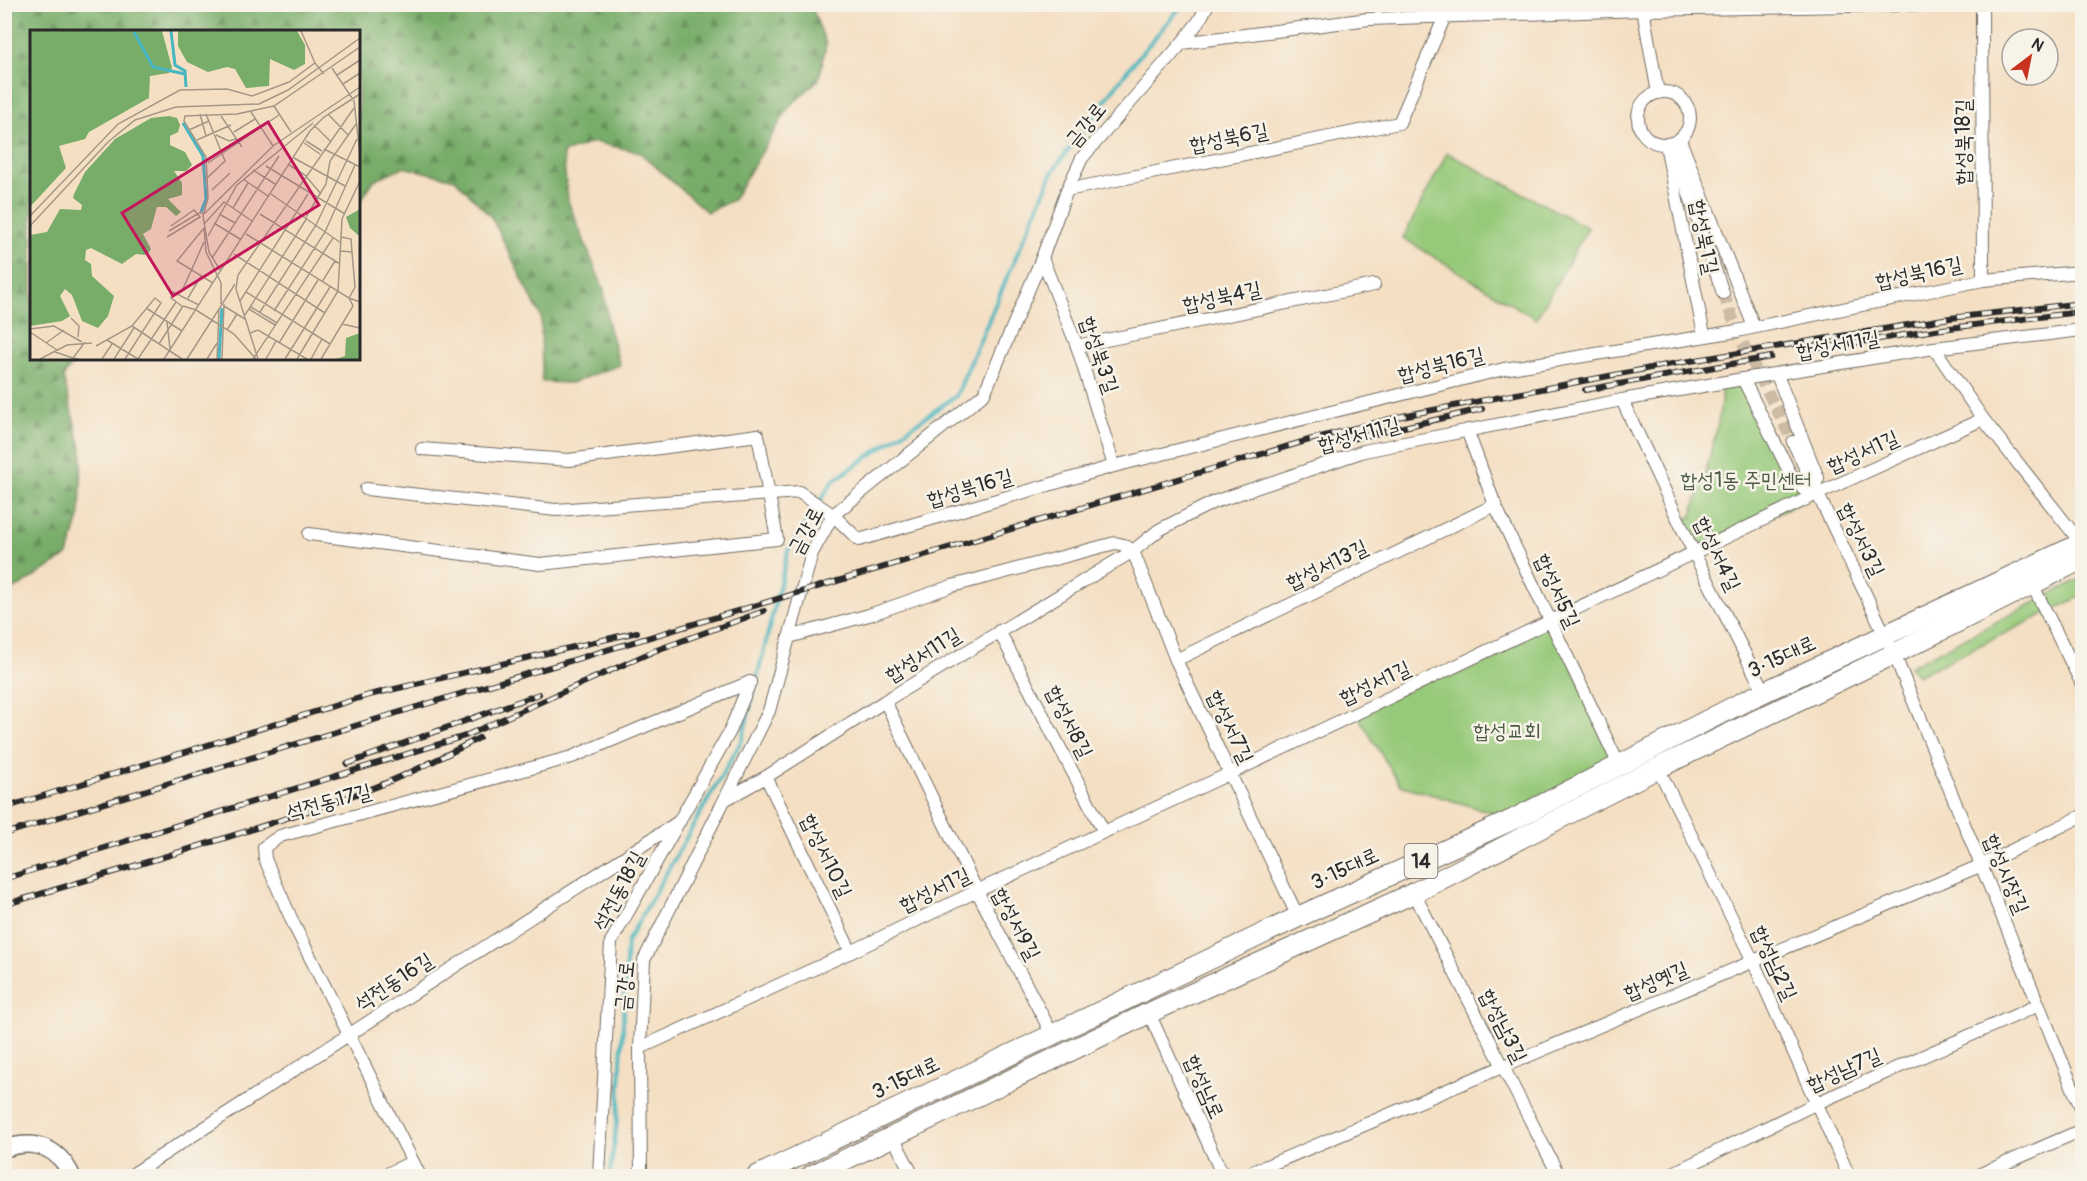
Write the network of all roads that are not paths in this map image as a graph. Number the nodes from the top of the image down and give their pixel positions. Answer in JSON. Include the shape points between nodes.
{"nodes":[{"id":1,"x":1208,"y":4,"type":"edge"},
{"id":2,"x":1957,"y":4,"type":"edge"},
{"id":3,"x":1982,"y":4,"type":"edge"},
{"id":4,"x":1644,"y":7,"type":"edge"},
{"id":5,"x":1446,"y":10,"type":"edge"},
{"id":6,"x":1182,"y":43,"type":"junction"},
{"id":7,"x":1658,"y":93,"type":"junction"},
{"id":8,"x":1672,"y":143,"type":"junction"},
{"id":9,"x":1067,"y":190,"type":"junction"},
{"id":10,"x":1042,"y":258,"type":"junction"},
{"id":11,"x":2082,"y":272,"type":"edge"},
{"id":12,"x":1983,"y":280,"type":"junction"},
{"id":13,"x":1374,"y":285,"type":"dead end"},
{"id":14,"x":1724,"y":293,"type":"tunnel mouth"},
{"id":15,"x":1754,"y":327,"type":"junction"},
{"id":16,"x":2082,"y":330,"type":"edge"},
{"id":17,"x":1704,"y":335,"type":"junction"},
{"id":18,"x":1077,"y":346,"type":"junction"},
{"id":19,"x":1934,"y":348,"type":"junction"},
{"id":20,"x":1777,"y":375,"type":"junction"},
{"id":21,"x":1743,"y":379,"type":"junction"},
{"id":22,"x":1623,"y":400,"type":"junction"},
{"id":23,"x":1983,"y":419,"type":"junction"},
{"id":24,"x":1467,"y":430,"type":"junction"},
{"id":25,"x":1793,"y":442,"type":"tunnel mouth"},
{"id":26,"x":422,"y":449,"type":"dead end"},
{"id":27,"x":1114,"y":466,"type":"junction"},
{"id":28,"x":366,"y":489,"type":"dead end"},
{"id":29,"x":1816,"y":491,"type":"junction"},
{"id":30,"x":769,"y":495,"type":"junction"},
{"id":31,"x":1495,"y":505,"type":"junction"},
{"id":32,"x":832,"y":514,"type":"junction"},
{"id":33,"x":309,"y":534,"type":"dead end"},
{"id":34,"x":2082,"y":548,"type":"edge"},
{"id":35,"x":1133,"y":551,"type":"junction"},
{"id":36,"x":1694,"y":553,"type":"junction"},
{"id":37,"x":2032,"y":584,"type":"junction"},
{"id":38,"x":1550,"y":621,"type":"junction"},
{"id":39,"x":999,"y":631,"type":"junction"},
{"id":40,"x":1885,"y":635,"type":"junction"},
{"id":41,"x":789,"y":637,"type":"junction"},
{"id":42,"x":1894,"y":654,"type":"junction"},
{"id":43,"x":1176,"y":660,"type":"junction"},
{"id":44,"x":750,"y":682,"type":"joint"},
{"id":45,"x":2082,"y":684,"type":"edge"},
{"id":46,"x":1764,"y":692,"type":"junction"},
{"id":47,"x":885,"y":701,"type":"junction"},
{"id":48,"x":1619,"y":765,"type":"junction"},
{"id":49,"x":1658,"y":768,"type":"junction"},
{"id":50,"x":1231,"y":773,"type":"junction"},
{"id":51,"x":766,"y":777,"type":"junction"},
{"id":52,"x":726,"y":799,"type":"junction"},
{"id":53,"x":2082,"y":816,"type":"edge"},
{"id":54,"x":680,"y":821,"type":"junction"},
{"id":55,"x":1104,"y":832,"type":"junction"},
{"id":56,"x":1982,"y":865,"type":"junction"},
{"id":57,"x":977,"y":891,"type":"junction"},
{"id":58,"x":1414,"y":893,"type":"junction"},
{"id":59,"x":1298,"y":917,"type":"junction"},
{"id":60,"x":851,"y":952,"type":"junction"},
{"id":61,"x":1753,"y":961,"type":"junction"},
{"id":62,"x":2039,"y":1005,"type":"junction"},
{"id":63,"x":1149,"y":1013,"type":"junction"},
{"id":64,"x":1052,"y":1034,"type":"junction"},
{"id":65,"x":349,"y":1035,"type":"junction"},
{"id":66,"x":640,"y":1048,"type":"junction"},
{"id":67,"x":1502,"y":1067,"type":"junction"},
{"id":68,"x":1817,"y":1103,"type":"junction"},
{"id":69,"x":2082,"y":1110,"type":"edge"},
{"id":70,"x":2082,"y":1130,"type":"edge"},
{"id":71,"x":893,"y":1137,"type":"junction"},
{"id":72,"x":4,"y":1149,"type":"edge"},
{"id":73,"x":412,"y":1162,"type":"junction"},
{"id":74,"x":72,"y":1176,"type":"edge"},
{"id":75,"x":130,"y":1176,"type":"edge"},
{"id":76,"x":383,"y":1176,"type":"edge"},
{"id":77,"x":420,"y":1176,"type":"edge"},
{"id":78,"x":599,"y":1176,"type":"edge"},
{"id":79,"x":641,"y":1176,"type":"edge"},
{"id":80,"x":757,"y":1176,"type":"edge"},
{"id":81,"x":811,"y":1176,"type":"edge"},
{"id":82,"x":913,"y":1176,"type":"edge"},
{"id":83,"x":1223,"y":1176,"type":"edge"},
{"id":84,"x":1243,"y":1176,"type":"edge"},
{"id":85,"x":1558,"y":1176,"type":"edge"},
{"id":86,"x":1667,"y":1176,"type":"edge"},
{"id":87,"x":1849,"y":1176,"type":"edge"},
{"id":88,"x":1976,"y":1176,"type":"edge"}],
"edges":[{"from":1,"to":6,"type":"street","name":"금강로"},
{"from":2,"to":4,"type":"street"},
{"from":3,"to":12,"type":"street","name":"합성북18길"},
{"from":4,"to":5,"type":"street"},
{"from":4,"to":7,"type":"street"},
{"from":5,"to":6,"type":"street"},
{"from":5,"to":9,"type":"street","name":"합성북6길","via":[[1399,123]]},
{"from":6,"to":9,"type":"street","name":"금강로","via":[[1082,158]]},
{"from":7,"to":8,"type":"street","via":[[1672,93],[1690,112],[1688,130]]},
{"from":7,"to":8,"type":"street","via":[[1641,105],[1637,122],[1651,142]]},
{"from":8,"to":14,"type":"street"},
{"from":8,"to":15,"type":"street"},
{"from":8,"to":17,"type":"street","name":"합성북1길"},
{"from":9,"to":10,"type":"street","name":"금강로"},
{"from":10,"to":18,"type":"street","name":"합성북3길"},
{"from":10,"to":32,"type":"street","name":"금강로","via":[[984,394]]},
{"from":11,"to":12,"type":"street","name":"합성북16길"},
{"from":12,"to":15,"type":"street","name":"합성북16길"},
{"from":13,"to":18,"type":"street","name":"합성북4길"},
{"from":15,"to":17,"type":"street","name":"합성북16길"},
{"from":16,"to":19,"type":"street","name":"합성서11길"},
{"from":17,"to":27,"type":"street","name":"합성북16길","via":[[1504,369]]},
{"from":18,"to":27,"type":"street","name":"합성북3길"},
{"from":19,"to":20,"type":"street","name":"합성서11길"},
{"from":19,"to":23,"type":"street"},
{"from":20,"to":21,"type":"street","name":"합성서11길"},
{"from":20,"to":29,"type":"street","via":[[1818,478]]},
{"from":21,"to":22,"type":"street","name":"합성서11길"},
{"from":21,"to":29,"type":"street","via":[[1790,473],[1803,489]]},
{"from":22,"to":24,"type":"street","name":"합성서11길"},
{"from":22,"to":36,"type":"street","name":"합성서4길"},
{"from":23,"to":29,"type":"street","name":"합성서1길"},
{"from":23,"to":34,"type":"street"},
{"from":24,"to":31,"type":"street","name":"합성서5길"},
{"from":24,"to":35,"type":"street","name":"합성서11길","via":[[1364,450],[1214,502],[1159,530]]},
{"from":25,"to":29,"type":"street","name":"합성서3길"},
{"from":26,"to":30,"type":"street","via":[[569,460],[758,435]]},
{"from":27,"to":32,"type":"street","name":"합성북16길","via":[[859,540]]},
{"from":28,"to":30,"type":"street","via":[[556,510]]},
{"from":29,"to":36,"type":"street","name":"합성서1길"},
{"from":29,"to":40,"type":"street","name":"합성서3길"},
{"from":30,"to":32,"type":"street","via":[[799,492]]},
{"from":30,"to":33,"type":"street","via":[[777,539],[540,564]]},
{"from":31,"to":38,"type":"street","name":"합성서5길"},
{"from":31,"to":43,"type":"street","name":"합성서13길"},
{"from":32,"to":41,"type":"street","name":"금강로","via":[[812,553]]},
{"from":34,"to":37,"type":"main road","number":"14"},
{"from":34,"to":40,"type":"main road","name":"3·15대로","number":"14"},
{"from":35,"to":39,"type":"street","name":"합성서11길"},
{"from":35,"to":41,"type":"street","via":[[1115,543],[952,586]]},
{"from":35,"to":43,"type":"street","name":"합성서7길"},
{"from":36,"to":38,"type":"street","name":"합성서1길"},
{"from":36,"to":46,"type":"street","name":"합성서4길"},
{"from":37,"to":42,"type":"main road","number":"14"},
{"from":37,"to":45,"type":"street"},
{"from":38,"to":48,"type":"street","name":"합성서5길"},
{"from":38,"to":50,"type":"street","name":"합성서1길"},
{"from":39,"to":47,"type":"street","name":"합성서11길"},
{"from":39,"to":55,"type":"street","name":"합성서8길"},
{"from":40,"to":42,"type":"street","name":"합성서3길"},
{"from":40,"to":46,"type":"main road","name":"3·15대로","number":"14"},
{"from":41,"to":52,"type":"street","name":"금강로","via":[[769,711]]},
{"from":42,"to":49,"type":"main road","number":"14"},
{"from":42,"to":56,"type":"street","name":"합성시장길"},
{"from":43,"to":50,"type":"street","name":"합성서7길"},
{"from":44,"to":54,"type":"street","name":"석전동18길","via":[[730,731]]},
{"from":44,"to":65,"type":"street","name":"석전동17길","via":[[572,757],[280,836],[264,848],[265,859],[294,925]]},
{"from":46,"to":48,"type":"main road","name":"3·15대로","number":"14"},
{"from":47,"to":51,"type":"street","name":"합성서11길"},
{"from":47,"to":57,"type":"street","name":"합성서9길"},
{"from":48,"to":59,"type":"main road","name":"3·15대로","number":"14","via":[[1514,819]]},
{"from":49,"to":58,"type":"main road","number":"14"},
{"from":49,"to":61,"type":"street","name":"합성남2길"},
{"from":50,"to":55,"type":"street","name":"합성서1길"},
{"from":50,"to":59,"type":"street","name":"합성서7길"},
{"from":51,"to":52,"type":"street","name":"합성서11길"},
{"from":51,"to":60,"type":"street","name":"합성서10길"},
{"from":52,"to":66,"type":"street","name":"금강로","via":[[644,960]]},
{"from":53,"to":56,"type":"street","name":"합성옛길"},
{"from":54,"to":65,"type":"street","name":"석전동16길"},
{"from":54,"to":78,"type":"street","name":"석전동18길","via":[[611,942]]},
{"from":55,"to":57,"type":"street","name":"합성서1길"},
{"from":56,"to":61,"type":"street","name":"합성옛길"},
{"from":56,"to":62,"type":"street","name":"합성시장길"},
{"from":57,"to":60,"type":"street","name":"합성서1길"},
{"from":57,"to":64,"type":"street","name":"합성서9길"},
{"from":58,"to":63,"type":"main road","number":"14"},
{"from":58,"to":67,"type":"street","name":"합성남3길"},
{"from":59,"to":64,"type":"main road","name":"3·15대로","number":"14"},
{"from":60,"to":66,"type":"street","name":"합성서1길"},
{"from":61,"to":67,"type":"street","name":"합성옛길"},
{"from":61,"to":68,"type":"street","name":"합성남2길"},
{"from":62,"to":68,"type":"street","name":"합성남7길"},
{"from":62,"to":69,"type":"street","name":"합성시장길"},
{"from":63,"to":71,"type":"main road","number":"14"},
{"from":63,"to":83,"type":"street","name":"합성남로"},
{"from":64,"to":80,"type":"main road","name":"3·15대로","number":"14"},
{"from":65,"to":73,"type":"street","name":"석전동17길"},
{"from":65,"to":75,"type":"street","name":"석전동16길"},
{"from":66,"to":79,"type":"street","name":"금강로"},
{"from":67,"to":84,"type":"street","name":"합성옛길"},
{"from":67,"to":85,"type":"street","name":"합성남3길"},
{"from":68,"to":86,"type":"street","name":"합성남7길"},
{"from":68,"to":87,"type":"street","name":"합성남2길"},
{"from":70,"to":88,"type":"street"},
{"from":71,"to":81,"type":"main road","number":"14"},
{"from":71,"to":82,"type":"street"},
{"from":72,"to":74,"type":"main road","via":[[17,1145],[45,1146],[65,1161]]},
{"from":73,"to":76,"type":"street"},
{"from":73,"to":77,"type":"street","name":"석전동17길"}]}
